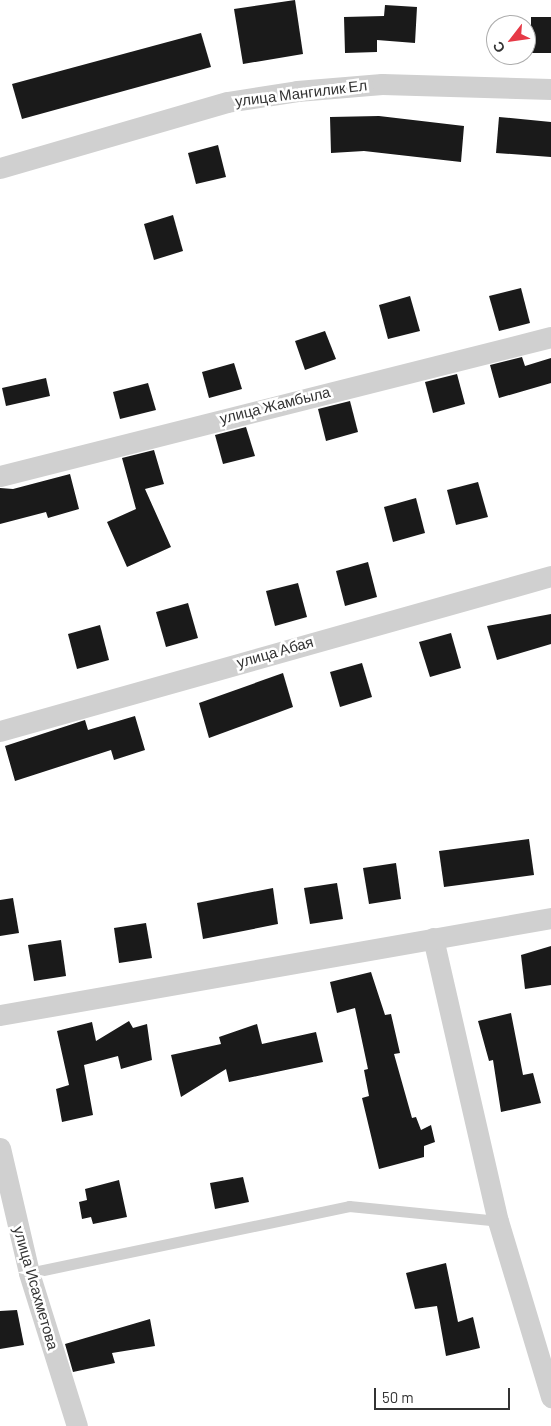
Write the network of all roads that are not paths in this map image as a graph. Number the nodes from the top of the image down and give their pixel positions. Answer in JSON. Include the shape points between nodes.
{"nodes":[{"id":1,"x":551,"y":89,"type":"edge"},
{"id":2,"x":0,"y":168,"type":"edge"},
{"id":3,"x":551,"y":337,"type":"edge"},
{"id":4,"x":0,"y":476,"type":"edge"},
{"id":5,"x":551,"y":576,"type":"edge"},
{"id":6,"x":0,"y":731,"type":"edge"},
{"id":7,"x":551,"y":918,"type":"edge"},
{"id":8,"x":432,"y":938,"type":"junction"},
{"id":9,"x":0,"y":1015,"type":"edge"},
{"id":10,"x":0,"y":1148,"type":"edge"},
{"id":11,"x":498,"y":1221,"type":"junction"},
{"id":12,"x":29,"y":1272,"type":"junction"},
{"id":13,"x":551,"y":1397,"type":"edge"},
{"id":14,"x":77,"y":1426,"type":"edge"}],
"edges":[{"from":1,"to":2,"type":"street","name":"улица Мангилик Ел","via":[[382,84],[297,91],[227,102]]},
{"from":3,"to":4,"type":"street","name":"улица Жамбыла"},
{"from":5,"to":6,"type":"street","name":"улица Абая"},
{"from":7,"to":8,"type":"street"},
{"from":8,"to":9,"type":"street"},
{"from":8,"to":11,"type":"street"},
{"from":10,"to":12,"type":"street","name":"улица Исахметова"},
{"from":11,"to":12,"type":"lane","via":[[349,1206]]},
{"from":11,"to":13,"type":"street"},
{"from":12,"to":14,"type":"street","name":"улица Исахметова"}]}
